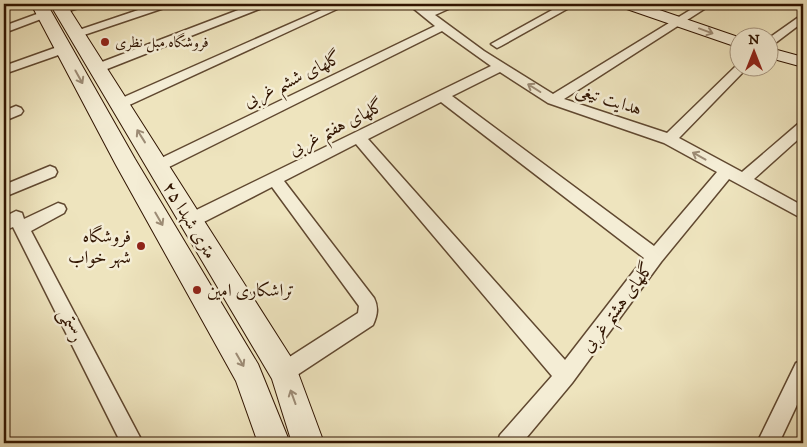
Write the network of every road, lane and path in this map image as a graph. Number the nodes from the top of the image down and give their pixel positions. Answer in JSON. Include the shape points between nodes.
{"nodes":[{"id":1,"x":166,"y":4,"type":"edge"},
{"id":2,"x":263,"y":4,"type":"edge"},
{"id":3,"x":343,"y":4,"type":"edge"},
{"id":4,"x":414,"y":4,"type":"edge"},
{"id":5,"x":452,"y":4,"type":"edge"},
{"id":6,"x":571,"y":4,"type":"edge"},
{"id":7,"x":626,"y":4,"type":"edge"},
{"id":8,"x":707,"y":4,"type":"edge"},
{"id":9,"x":57,"y":7,"type":"edge"},
{"id":10,"x":429,"y":14,"type":"junction"},
{"id":11,"x":803,"y":17,"type":"edge"},
{"id":12,"x":679,"y":22,"type":"junction"},
{"id":13,"x":443,"y":26,"type":"junction"},
{"id":14,"x":4,"y":30,"type":"edge"},
{"id":15,"x":780,"y":34,"type":"edge"},
{"id":16,"x":730,"y":40,"type":"edge"},
{"id":17,"x":70,"y":41,"type":"junction"},
{"id":18,"x":497,"y":44,"type":"dead end"},
{"id":19,"x":780,"y":56,"type":"edge"},
{"id":20,"x":803,"y":62,"type":"edge"},
{"id":21,"x":500,"y":67,"type":"junction"},
{"id":22,"x":98,"y":68,"type":"junction"},
{"id":23,"x":4,"y":70,"type":"edge"},
{"id":24,"x":731,"y":78,"type":"edge"},
{"id":25,"x":441,"y":95,"type":"junction"},
{"id":26,"x":553,"y":100,"type":"junction"},
{"id":27,"x":120,"y":104,"type":"junction"},
{"id":28,"x":803,"y":126,"type":"edge"},
{"id":29,"x":358,"y":137,"type":"junction"},
{"id":30,"x":669,"y":139,"type":"junction"},
{"id":31,"x":158,"y":166,"type":"junction"},
{"id":32,"x":727,"y":171,"type":"junction"},
{"id":33,"x":50,"y":172,"type":"dead end"},
{"id":34,"x":274,"y":179,"type":"junction"},
{"id":35,"x":743,"y":180,"type":"junction"},
{"id":36,"x":4,"y":191,"type":"edge"},
{"id":37,"x":58,"y":209,"type":"dead end"},
{"id":38,"x":803,"y":213,"type":"edge"},
{"id":39,"x":190,"y":221,"type":"junction"},
{"id":40,"x":12,"y":226,"type":"edge"},
{"id":41,"x":655,"y":257,"type":"junction"},
{"id":42,"x":803,"y":370,"type":"edge"},
{"id":43,"x":284,"y":372,"type":"junction"},
{"id":44,"x":565,"y":376,"type":"junction"},
{"id":45,"x":132,"y":443,"type":"edge"},
{"id":46,"x":274,"y":443,"type":"edge"},
{"id":47,"x":308,"y":443,"type":"edge"},
{"id":48,"x":508,"y":443,"type":"edge"},
{"id":49,"x":768,"y":443,"type":"edge"}],
"edges":[{"from":1,"to":17,"type":"street"},
{"from":2,"to":22,"type":"street"},
{"from":3,"to":27,"type":"street"},
{"from":4,"to":10,"type":"street","name":"هدایت تیغی"},
{"from":5,"to":10,"type":"street"},
{"from":6,"to":18,"type":"street"},
{"from":7,"to":12,"type":"main road"},
{"from":8,"to":12,"type":"street"},
{"from":9,"to":14,"type":"street"},
{"from":9,"to":17,"type":"main road","name":"۲۵ متری شهدا"},
{"from":10,"to":13,"type":"street","name":"هدایت تیغی"},
{"from":11,"to":15,"type":"street"},
{"from":12,"to":16,"type":"main road","one_way":true},
{"from":12,"to":26,"type":"street"},
{"from":13,"to":21,"type":"street","name":"هدایت تیغی"},
{"from":13,"to":31,"type":"street","name":"گلهای ششم غربی"},
{"from":17,"to":22,"type":"main road","name":"۲۵ متری شهدا"},
{"from":17,"to":23,"type":"street"},
{"from":17,"to":46,"type":"main road","name":"۲۵ متری شهدا","one_way":true,"via":[[132,173],[248,374]]},
{"from":19,"to":20,"type":"main road"},
{"from":21,"to":25,"type":"street","name":"گلهای هفتم غربی"},
{"from":26,"to":21,"type":"street","name":"هدایت تیغی","one_way":true},
{"from":22,"to":27,"type":"main road","name":"۲۵ متری شهدا"},
{"from":24,"to":30,"type":"street"},
{"from":25,"to":29,"type":"street","name":"گلهای هفتم غربی"},
{"from":25,"to":41,"type":"street"},
{"from":26,"to":30,"type":"street","name":"هدایت تیغی"},
{"from":31,"to":27,"type":"main road","name":"۲۵ متری شهدا","one_way":true},
{"from":28,"to":35,"type":"street"},
{"from":29,"to":34,"type":"street","name":"گلهای هفتم غربی"},
{"from":29,"to":44,"type":"street"},
{"from":32,"to":30,"type":"street","name":"هدایت تیغی","one_way":true},
{"from":31,"to":39,"type":"main road","name":"۲۵ متری شهدا"},
{"from":32,"to":35,"type":"street","name":"هدایت تیغی"},
{"from":32,"to":41,"type":"street","name":"گلهای هشتم غربی"},
{"from":33,"to":36,"type":"street"},
{"from":34,"to":39,"type":"street","name":"گلهای هفتم غربی"},
{"from":34,"to":43,"type":"street","via":[[368,304],[366,319]]},
{"from":35,"to":38,"type":"street","name":"هدایت تیغی"},
{"from":37,"to":40,"type":"street"},
{"from":39,"to":43,"type":"main road","name":"۲۵ متری شهدا"},
{"from":40,"to":45,"type":"street","name":"رستمی"},
{"from":41,"to":44,"type":"street","name":"گلهای هشتم غربی"},
{"from":42,"to":49,"type":"street"},
{"from":47,"to":43,"type":"main road","name":"۲۵ متری شهدا","one_way":true},
{"from":44,"to":48,"type":"street","name":"گلهای هشتم غربی"}]}
